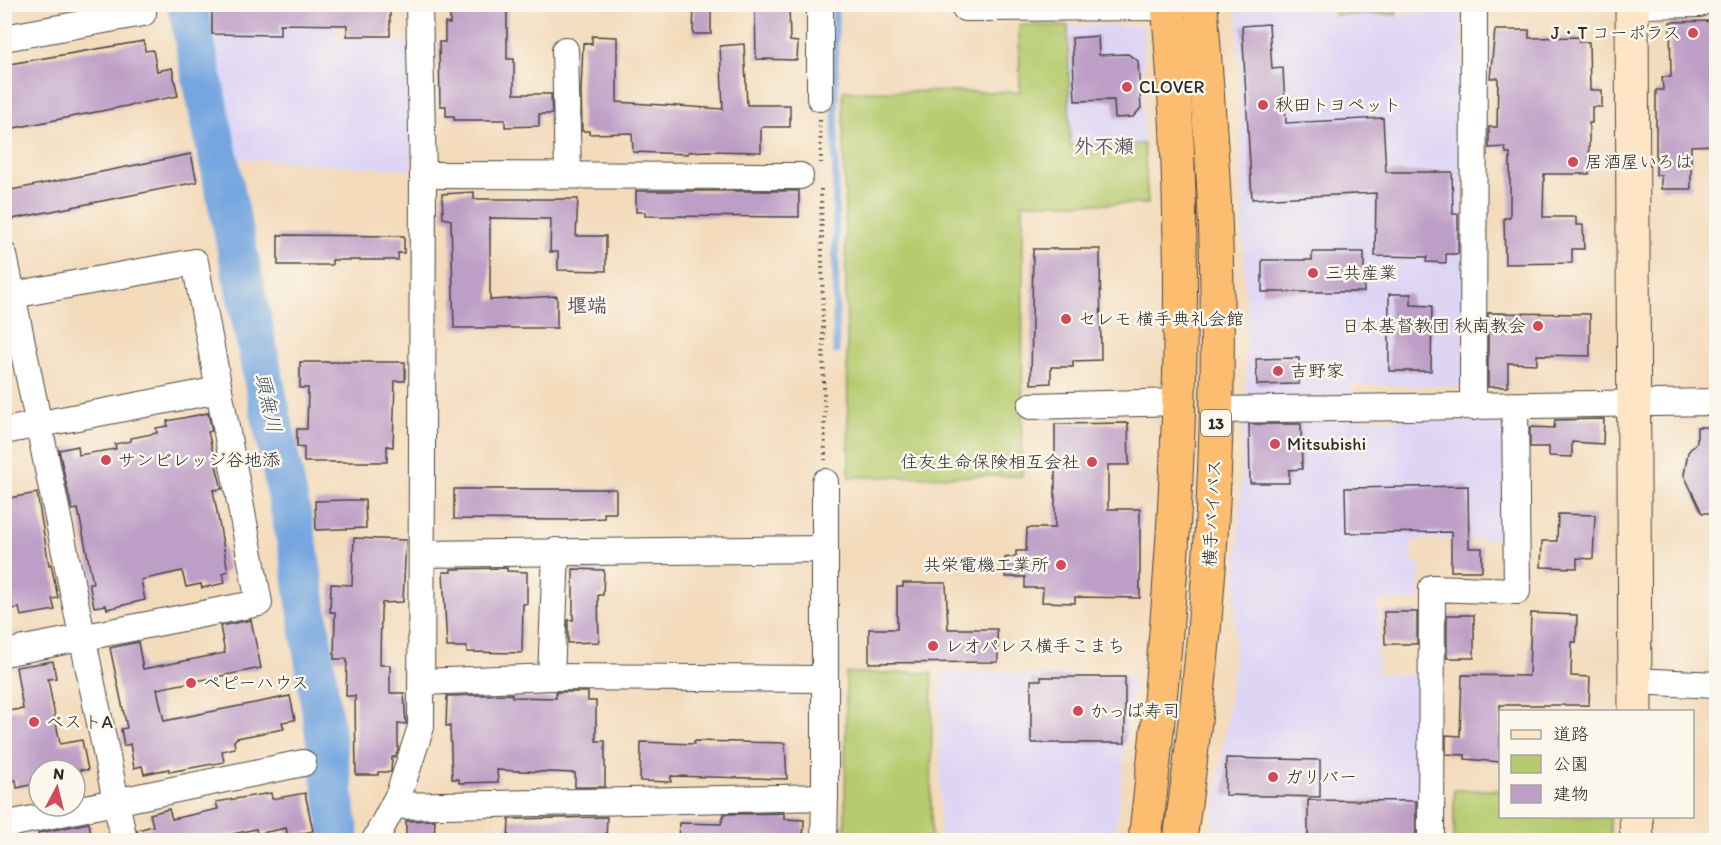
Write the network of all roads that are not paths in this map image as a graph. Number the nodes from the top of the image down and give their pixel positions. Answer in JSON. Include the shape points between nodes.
{"nodes":[{"id":1,"x":419,"y":4,"type":"edge"},
{"id":2,"x":820,"y":4,"type":"edge"},
{"id":3,"x":965,"y":4,"type":"edge"},
{"id":4,"x":1201,"y":4,"type":"edge"},
{"id":5,"x":1474,"y":4,"type":"edge"},
{"id":6,"x":1700,"y":4,"type":"edge"},
{"id":7,"x":1632,"y":5,"type":"edge"},
{"id":8,"x":1168,"y":6,"type":"edge"},
{"id":9,"x":143,"y":13,"type":"dead end"},
{"id":10,"x":4,"y":38,"type":"edge"},
{"id":11,"x":565,"y":50,"type":"dead end"},
{"id":12,"x":820,"y":98,"type":"road end"},
{"id":13,"x":568,"y":174,"type":"junction"},
{"id":14,"x":423,"y":175,"type":"junction"},
{"id":15,"x":814,"y":176,"type":"road end"},
{"id":16,"x":4,"y":255,"type":"edge"},
{"id":17,"x":13,"y":295,"type":"junction"},
{"id":18,"x":219,"y":390,"type":"junction"},
{"id":19,"x":1179,"y":402,"type":"junction"},
{"id":20,"x":1716,"y":402,"type":"edge"},
{"id":21,"x":1633,"y":404,"type":"junction"},
{"id":22,"x":1031,"y":406,"type":"dead end"},
{"id":23,"x":1515,"y":406,"type":"junction"},
{"id":24,"x":1473,"y":407,"type":"junction"},
{"id":25,"x":1216,"y":410,"type":"junction"},
{"id":26,"x":39,"y":423,"type":"junction"},
{"id":27,"x":4,"y":431,"type":"edge"},
{"id":28,"x":825,"y":482,"type":"road end"},
{"id":29,"x":825,"y":549,"type":"junction"},
{"id":30,"x":556,"y":551,"type":"junction"},
{"id":31,"x":422,"y":554,"type":"junction"},
{"id":32,"x":83,"y":638,"type":"junction"},
{"id":33,"x":4,"y":653,"type":"edge"},
{"id":34,"x":551,"y":677,"type":"junction"},
{"id":35,"x":825,"y":679,"type":"junction"},
{"id":36,"x":421,"y":682,"type":"junction"},
{"id":37,"x":1716,"y":685,"type":"edge"},
{"id":38,"x":1634,"y":696,"type":"edge"},
{"id":39,"x":303,"y":764,"type":"dead end"},
{"id":40,"x":825,"y":797,"type":"junction"},
{"id":41,"x":117,"y":801,"type":"junction"},
{"id":42,"x":393,"y":806,"type":"junction"},
{"id":43,"x":1636,"y":818,"type":"edge"},
{"id":44,"x":4,"y":825,"type":"edge"},
{"id":45,"x":124,"y":840,"type":"edge"},
{"id":46,"x":375,"y":840,"type":"edge"},
{"id":47,"x":824,"y":840,"type":"edge"},
{"id":48,"x":1145,"y":840,"type":"edge"},
{"id":49,"x":1180,"y":840,"type":"edge"},
{"id":50,"x":1431,"y":840,"type":"edge"},
{"id":51,"x":1636,"y":840,"type":"edge"}],
"edges":[{"from":1,"to":14,"type":"street"},
{"from":2,"to":12,"type":"street"},
{"from":3,"to":8,"type":"street","via":[[965,8]]},
{"from":4,"to":25,"type":"highway","name":"横手バイパス","number":"13","via":[[1216,244]]},
{"from":5,"to":24,"type":"street"},
{"from":6,"to":7,"type":"street"},
{"from":7,"to":21,"type":"street"},
{"from":8,"to":19,"type":"highway","name":"横手バイパス","number":"13","via":[[1179,242]]},
{"from":9,"to":10,"type":"street"},
{"from":11,"to":13,"type":"street"},
{"from":13,"to":14,"type":"street"},
{"from":13,"to":15,"type":"street"},
{"from":14,"to":31,"type":"street"},
{"from":16,"to":17,"type":"street"},
{"from":17,"to":18,"type":"street","via":[[195,262]]},
{"from":17,"to":26,"type":"street"},
{"from":18,"to":26,"type":"street"},
{"from":18,"to":32,"type":"street","via":[[259,603]]},
{"from":19,"to":22,"type":"street"},
{"from":19,"to":48,"type":"highway","name":"横手バイパス","number":"13","via":[[1160,718]]},
{"from":20,"to":21,"type":"street"},
{"from":21,"to":23,"type":"street"},
{"from":21,"to":38,"type":"street"},
{"from":23,"to":24,"type":"street"},
{"from":23,"to":50,"type":"street","via":[[1517,591],[1432,588]]},
{"from":24,"to":25,"type":"street"},
{"from":25,"to":49,"type":"highway","name":"横手バイパス","number":"13","via":[[1212,532],[1197,720]]},
{"from":26,"to":27,"type":"street"},
{"from":26,"to":32,"type":"street"},
{"from":28,"to":29,"type":"street"},
{"from":29,"to":30,"type":"street"},
{"from":29,"to":35,"type":"street"},
{"from":30,"to":31,"type":"street"},
{"from":30,"to":34,"type":"street"},
{"from":31,"to":36,"type":"street"},
{"from":32,"to":33,"type":"street"},
{"from":32,"to":41,"type":"street"},
{"from":34,"to":35,"type":"street"},
{"from":34,"to":36,"type":"street"},
{"from":35,"to":40,"type":"street"},
{"from":36,"to":42,"type":"street","via":[[421,727]]},
{"from":37,"to":38,"type":"street"},
{"from":39,"to":41,"type":"street"},
{"from":40,"to":42,"type":"street"},
{"from":40,"to":47,"type":"street"},
{"from":41,"to":44,"type":"street"},
{"from":41,"to":45,"type":"street"},
{"from":42,"to":46,"type":"street"},
{"from":43,"to":51,"type":"street"}]}
